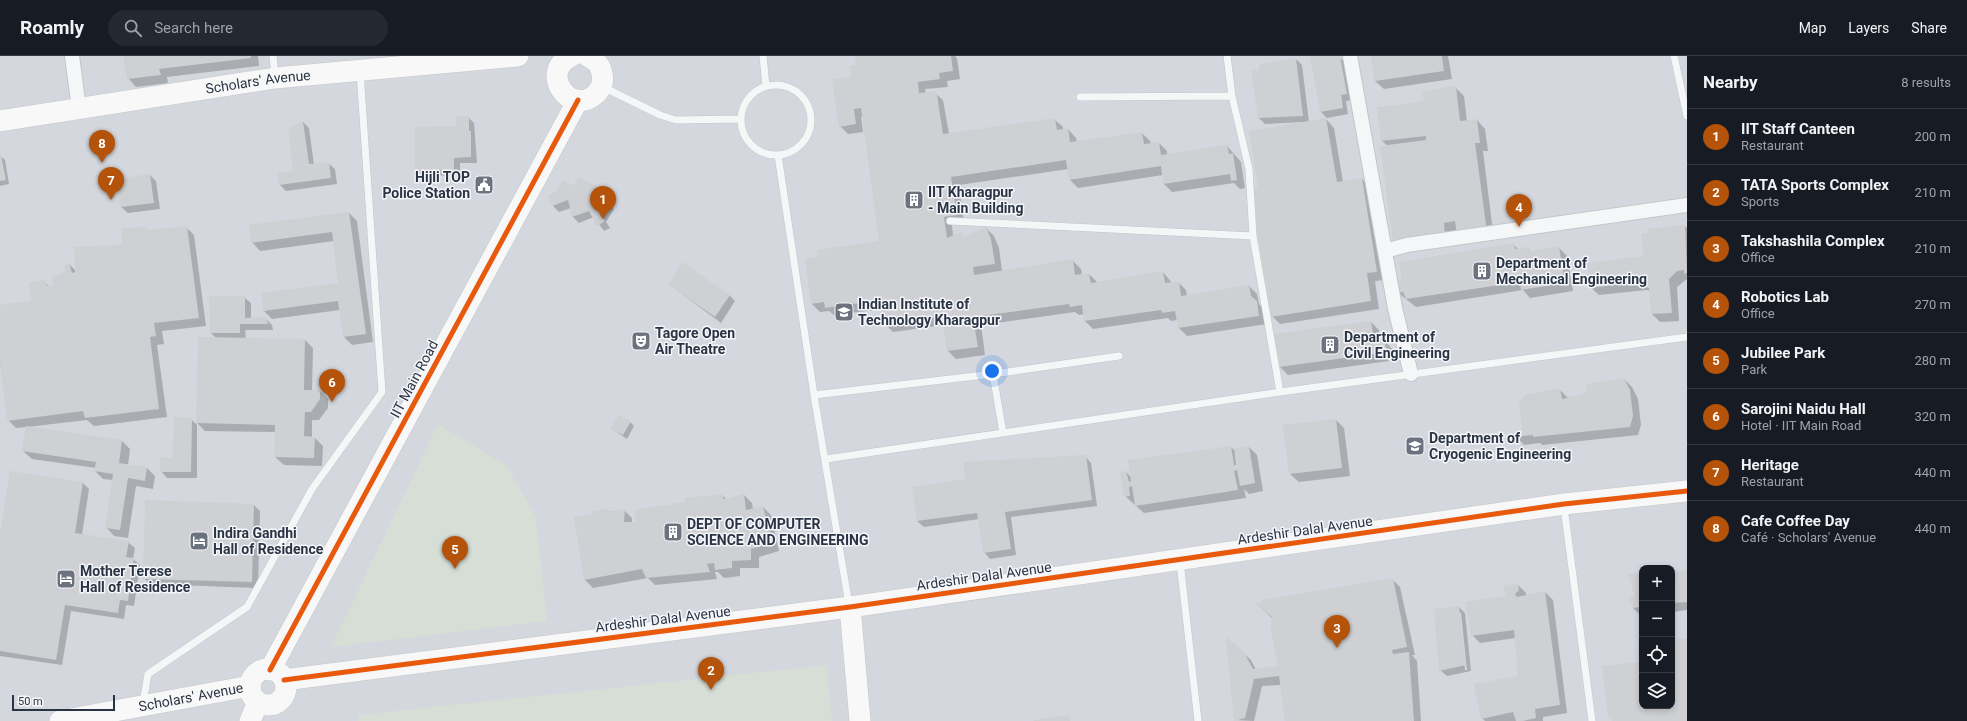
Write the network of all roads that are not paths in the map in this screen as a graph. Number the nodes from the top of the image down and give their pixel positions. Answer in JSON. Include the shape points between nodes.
{"nodes":[{"id":1,"x":72,"y":56,"type":"edge"},
{"id":2,"x":273,"y":56,"type":"edge"},
{"id":3,"x":518,"y":56,"type":"edge"},
{"id":4,"x":763,"y":56,"type":"edge"},
{"id":5,"x":1227,"y":56,"type":"edge"},
{"id":6,"x":1350,"y":56,"type":"edge"},
{"id":7,"x":1674,"y":56,"type":"edge"},
{"id":8,"x":584,"y":62,"type":"edge"},
{"id":9,"x":360,"y":70,"type":"junction"},
{"id":10,"x":275,"y":78,"type":"junction"},
{"id":11,"x":766,"y":86,"type":"junction"},
{"id":12,"x":1232,"y":96,"type":"junction"},
{"id":13,"x":1080,"y":97,"type":"dead end"},
{"id":14,"x":578,"y":100,"type":"junction"},
{"id":15,"x":79,"y":109,"type":"junction"},
{"id":16,"x":1687,"y":116,"type":"edge"},
{"id":17,"x":741,"y":119,"type":"junction"},
{"id":18,"x":0,"y":121,"type":"edge"},
{"id":19,"x":778,"y":155,"type":"junction"},
{"id":20,"x":1687,"y":205,"type":"edge"},
{"id":21,"x":950,"y":221,"type":"dead end"},
{"id":22,"x":1253,"y":236,"type":"junction"},
{"id":23,"x":1385,"y":251,"type":"junction"},
{"id":24,"x":1687,"y":336,"type":"edge"},
{"id":25,"x":1119,"y":356,"type":"dead end"},
{"id":26,"x":993,"y":374,"type":"junction"},
{"id":27,"x":1411,"y":374,"type":"junction"},
{"id":28,"x":1280,"y":392,"type":"junction"},
{"id":29,"x":814,"y":395,"type":"junction"},
{"id":30,"x":1003,"y":433,"type":"junction"},
{"id":31,"x":826,"y":459,"type":"junction"},
{"id":32,"x":1687,"y":491,"type":"edge"},
{"id":33,"x":1564,"y":504,"type":"junction"},
{"id":34,"x":1180,"y":560,"type":"junction"},
{"id":35,"x":850,"y":607,"type":"junction"},
{"id":36,"x":277,"y":675,"type":"junction"},
{"id":37,"x":254,"y":694,"type":"junction"},
{"id":38,"x":143,"y":706,"type":"junction"},
{"id":39,"x":60,"y":721,"type":"edge"},
{"id":40,"x":250,"y":721,"type":"edge"},
{"id":41,"x":860,"y":721,"type":"edge"},
{"id":42,"x":1198,"y":721,"type":"edge"},
{"id":43,"x":1592,"y":721,"type":"edge"}],
"edges":[{"from":1,"to":15,"type":"street"},
{"from":2,"to":10,"type":"lane"},
{"from":3,"to":9,"type":"street","name":"Scholars' Avenue"},
{"from":4,"to":11,"type":"lane"},
{"from":5,"to":12,"type":"lane"},
{"from":6,"to":23,"type":"street"},
{"from":7,"to":16,"type":"lane"},
{"from":8,"to":14,"type":"street","via":[[592,97]]},
{"from":8,"to":14,"type":"street","via":[[559,68],[558,83],[565,95]]},
{"from":8,"to":17,"type":"lane","via":[[660,115],[676,120]]},
{"from":9,"to":10,"type":"street","name":"Scholars' Avenue"},
{"from":9,"to":38,"type":"lane","via":[[382,392],[312,489],[247,607],[148,674]]},
{"from":10,"to":15,"type":"street","name":"Scholars' Avenue"},
{"from":11,"to":17,"type":"lane","via":[[748,98]]},
{"from":11,"to":19,"type":"lane","via":[[789,87],[799,93],[807,102],[811,114],[811,126],[803,142],[789,152]]},
{"from":12,"to":13,"type":"lane"},
{"from":12,"to":22,"type":"lane","via":[[1249,169]]},
{"from":14,"to":36,"type":"street","name":"IIT Main Road"},
{"from":15,"to":18,"type":"street","name":"Scholars' Avenue"},
{"from":17,"to":19,"type":"lane","via":[[742,130],[755,148]]},
{"from":19,"to":29,"type":"lane"},
{"from":20,"to":23,"type":"street","via":[[1407,245]]},
{"from":21,"to":22,"type":"lane"},
{"from":22,"to":28,"type":"lane"},
{"from":23,"to":27,"type":"street","via":[[1395,308]]},
{"from":24,"to":27,"type":"lane"},
{"from":25,"to":26,"type":"lane"},
{"from":26,"to":29,"type":"lane"},
{"from":26,"to":30,"type":"lane"},
{"from":27,"to":28,"type":"lane"},
{"from":28,"to":30,"type":"lane"},
{"from":29,"to":31,"type":"lane"},
{"from":30,"to":31,"type":"lane"},
{"from":31,"to":35,"type":"lane"},
{"from":32,"to":33,"type":"street","name":"Ardeshir Dalal Avenue"},
{"from":33,"to":34,"type":"street","name":"Ardeshir Dalal Avenue"},
{"from":33,"to":43,"type":"lane"},
{"from":34,"to":35,"type":"street","name":"Ardeshir Dalal Avenue"},
{"from":34,"to":42,"type":"lane"},
{"from":35,"to":36,"type":"street","name":"Ardeshir Dalal Avenue"},
{"from":35,"to":41,"type":"street"},
{"from":36,"to":37,"type":"street","via":[[259,672],[255,676]]},
{"from":36,"to":37,"type":"street","via":[[285,691],[279,701],[269,705]]},
{"from":37,"to":38,"type":"street","name":"Scholars' Avenue"},
{"from":37,"to":40,"type":"street"},
{"from":38,"to":39,"type":"street","name":"Scholars' Avenue"}]}
